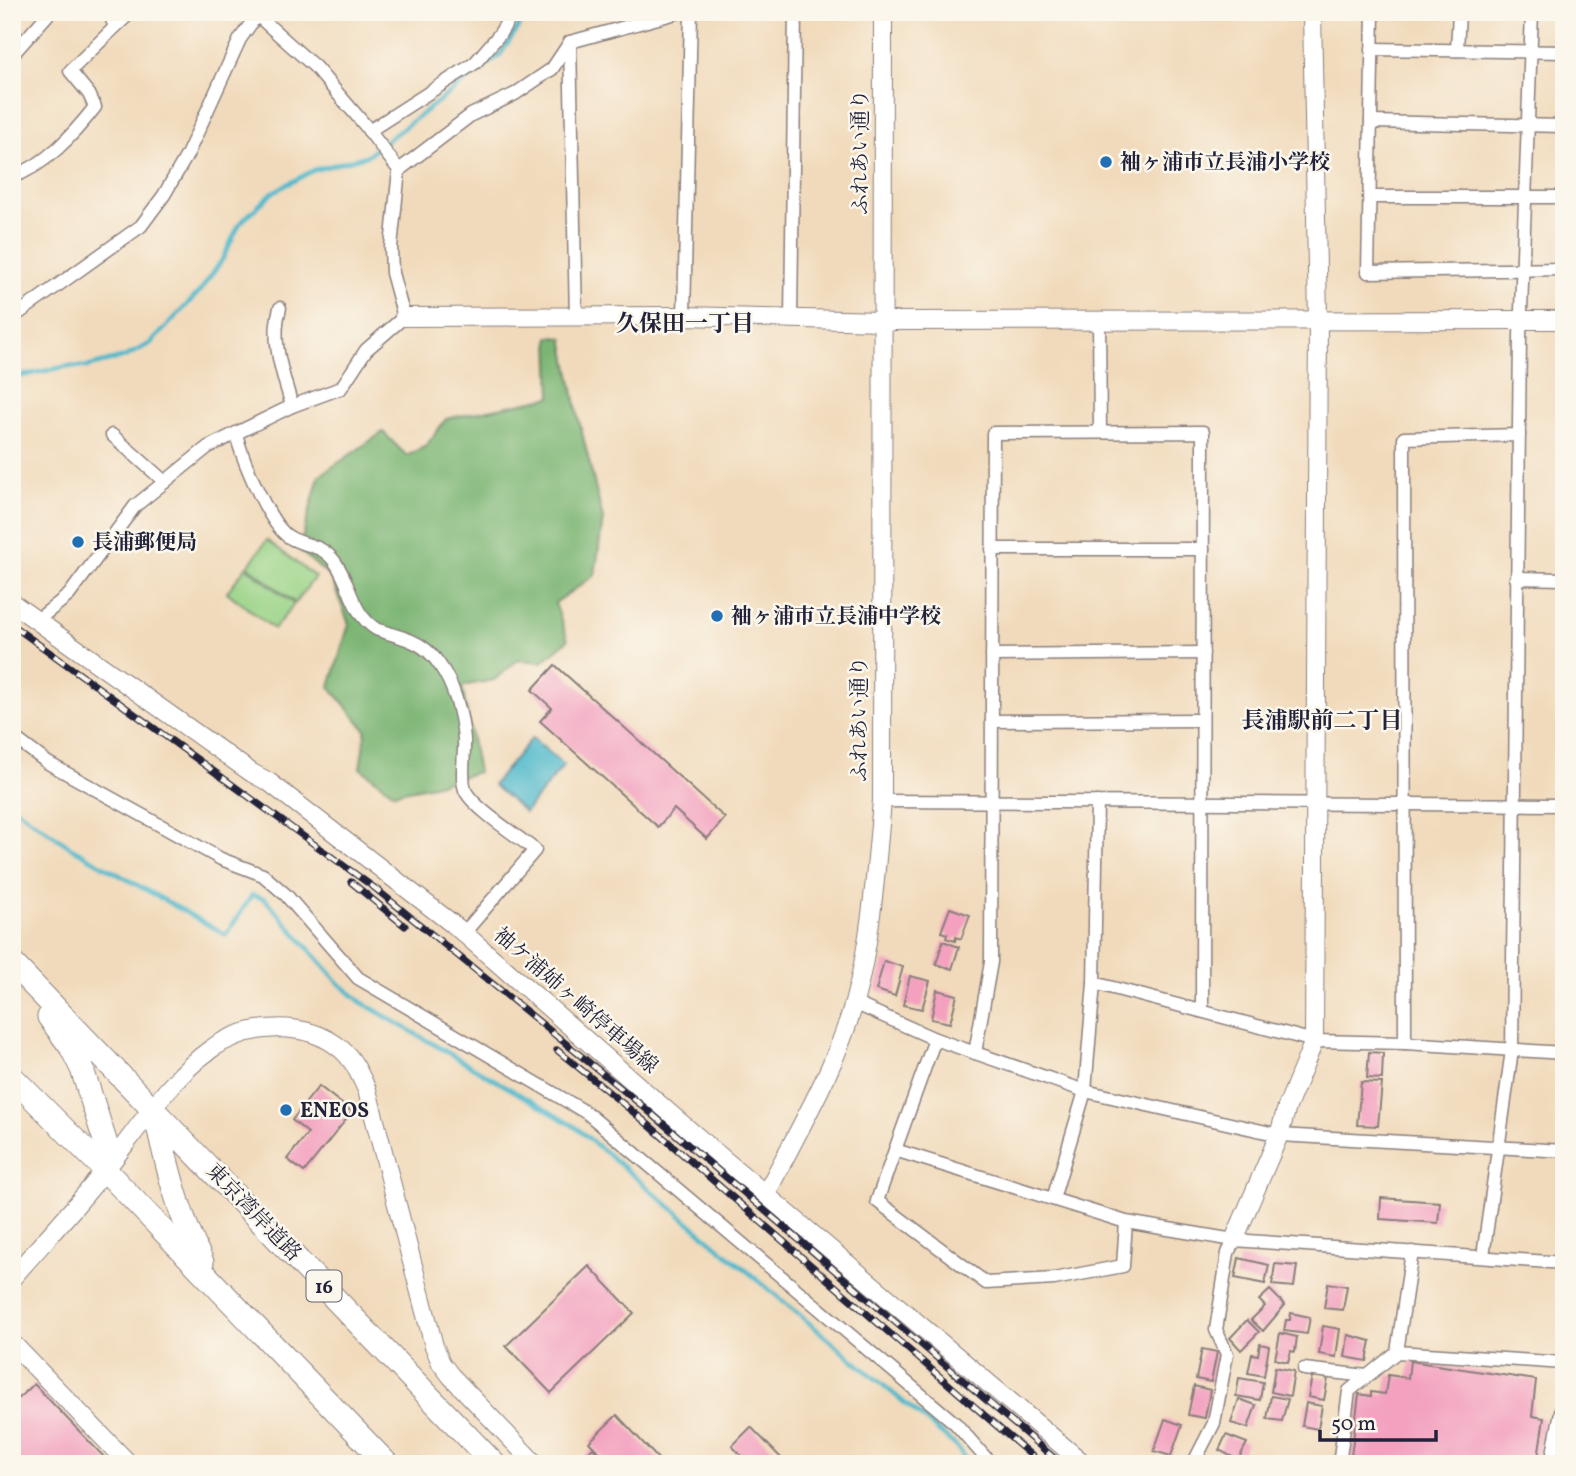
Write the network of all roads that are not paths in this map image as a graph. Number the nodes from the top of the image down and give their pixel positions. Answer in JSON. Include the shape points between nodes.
{"nodes":[{"id":1,"x":50,"y":12,"type":"edge"},
{"id":2,"x":109,"y":12,"type":"edge"},
{"id":3,"x":131,"y":12,"type":"edge"},
{"id":4,"x":680,"y":12,"type":"edge"},
{"id":5,"x":691,"y":12,"type":"edge"},
{"id":6,"x":795,"y":12,"type":"edge"},
{"id":7,"x":883,"y":12,"type":"edge"},
{"id":8,"x":1312,"y":12,"type":"edge"},
{"id":9,"x":1373,"y":12,"type":"edge"},
{"id":10,"x":1458,"y":12,"type":"edge"},
{"id":11,"x":1532,"y":12,"type":"edge"},
{"id":12,"x":258,"y":14,"type":"edge"},
{"id":13,"x":512,"y":14,"type":"dead end"},
{"id":14,"x":115,"y":27,"type":"junction"},
{"id":15,"x":570,"y":42,"type":"junction"},
{"id":16,"x":1372,"y":49,"type":"junction"},
{"id":17,"x":1457,"y":50,"type":"junction"},
{"id":18,"x":1530,"y":50,"type":"junction"},
{"id":19,"x":1564,"y":52,"type":"edge"},
{"id":20,"x":12,"y":55,"type":"edge"},
{"id":21,"x":1370,"y":122,"type":"junction"},
{"id":22,"x":1527,"y":124,"type":"junction"},
{"id":23,"x":1564,"y":126,"type":"edge"},
{"id":24,"x":369,"y":131,"type":"junction"},
{"id":25,"x":399,"y":170,"type":"junction"},
{"id":26,"x":12,"y":177,"type":"edge"},
{"id":27,"x":1525,"y":196,"type":"junction"},
{"id":28,"x":1369,"y":197,"type":"junction"},
{"id":29,"x":1564,"y":197,"type":"edge"},
{"id":30,"x":1522,"y":269,"type":"junction"},
{"id":31,"x":1564,"y":269,"type":"edge"},
{"id":32,"x":280,"y":308,"type":"dead end"},
{"id":33,"x":684,"y":316,"type":"junction"},
{"id":34,"x":404,"y":317,"type":"junction"},
{"id":35,"x":12,"y":318,"type":"edge"},
{"id":36,"x":576,"y":318,"type":"junction"},
{"id":37,"x":791,"y":318,"type":"junction"},
{"id":38,"x":1520,"y":319,"type":"junction"},
{"id":39,"x":1318,"y":320,"type":"junction"},
{"id":40,"x":1564,"y":320,"type":"edge"},
{"id":41,"x":882,"y":321,"type":"junction"},
{"id":42,"x":1100,"y":321,"type":"junction"},
{"id":43,"x":292,"y":406,"type":"junction"},
{"id":44,"x":1100,"y":432,"type":"junction"},
{"id":45,"x":236,"y":433,"type":"junction"},
{"id":46,"x":112,"y":435,"type":"dead end"},
{"id":47,"x":1519,"y":435,"type":"junction"},
{"id":48,"x":164,"y":482,"type":"junction"},
{"id":49,"x":992,"y":549,"type":"junction"},
{"id":50,"x":1203,"y":549,"type":"junction"},
{"id":51,"x":1516,"y":578,"type":"junction"},
{"id":52,"x":1564,"y":579,"type":"edge"},
{"id":53,"x":12,"y":604,"type":"edge"},
{"id":54,"x":36,"y":621,"type":"junction"},
{"id":55,"x":1203,"y":653,"type":"junction"},
{"id":56,"x":992,"y":655,"type":"junction"},
{"id":57,"x":1202,"y":720,"type":"junction"},
{"id":58,"x":992,"y":721,"type":"junction"},
{"id":59,"x":12,"y":736,"type":"edge"},
{"id":60,"x":882,"y":801,"type":"junction"},
{"id":61,"x":992,"y":802,"type":"junction"},
{"id":62,"x":1097,"y":802,"type":"junction"},
{"id":63,"x":1203,"y":802,"type":"junction"},
{"id":64,"x":1314,"y":803,"type":"junction"},
{"id":65,"x":1564,"y":805,"type":"edge"},
{"id":66,"x":1406,"y":806,"type":"junction"},
{"id":67,"x":1515,"y":806,"type":"junction"},
{"id":68,"x":464,"y":933,"type":"junction"},
{"id":69,"x":12,"y":963,"type":"edge"},
{"id":70,"x":12,"y":975,"type":"edge"},
{"id":71,"x":1094,"y":983,"type":"junction"},
{"id":72,"x":854,"y":1003,"type":"junction"},
{"id":73,"x":1202,"y":1010,"type":"junction"},
{"id":74,"x":935,"y":1039,"type":"junction"},
{"id":75,"x":1314,"y":1041,"type":"junction"},
{"id":76,"x":1405,"y":1043,"type":"junction"},
{"id":77,"x":1512,"y":1049,"type":"junction"},
{"id":78,"x":975,"y":1053,"type":"junction"},
{"id":79,"x":1564,"y":1054,"type":"edge"},
{"id":80,"x":12,"y":1077,"type":"edge"},
{"id":81,"x":1085,"y":1091,"type":"junction"},
{"id":82,"x":154,"y":1107,"type":"junction"},
{"id":83,"x":1279,"y":1135,"type":"junction"},
{"id":84,"x":1498,"y":1146,"type":"junction"},
{"id":85,"x":895,"y":1150,"type":"junction"},
{"id":86,"x":1564,"y":1151,"type":"edge"},
{"id":87,"x":105,"y":1170,"type":"junction"},
{"id":88,"x":766,"y":1194,"type":"junction"},
{"id":89,"x":1053,"y":1199,"type":"junction"},
{"id":90,"x":1126,"y":1222,"type":"junction"},
{"id":91,"x":1234,"y":1240,"type":"junction"},
{"id":92,"x":1412,"y":1252,"type":"junction"},
{"id":93,"x":1483,"y":1256,"type":"junction"},
{"id":94,"x":1564,"y":1263,"type":"edge"},
{"id":95,"x":12,"y":1278,"type":"edge"},
{"id":96,"x":213,"y":1283,"type":"junction"},
{"id":97,"x":12,"y":1343,"type":"edge"},
{"id":98,"x":1397,"y":1352,"type":"junction"},
{"id":99,"x":1564,"y":1363,"type":"edge"},
{"id":100,"x":1304,"y":1369,"type":"dead end"},
{"id":101,"x":1367,"y":1376,"type":"junction"},
{"id":102,"x":1564,"y":1396,"type":"edge"},
{"id":103,"x":129,"y":1464,"type":"edge"},
{"id":104,"x":387,"y":1464,"type":"edge"},
{"id":105,"x":494,"y":1464,"type":"edge"},
{"id":106,"x":535,"y":1464,"type":"edge"},
{"id":107,"x":991,"y":1464,"type":"edge"},
{"id":108,"x":1084,"y":1464,"type":"edge"},
{"id":109,"x":1194,"y":1464,"type":"edge"},
{"id":110,"x":1339,"y":1464,"type":"edge"},
{"id":111,"x":1551,"y":1464,"type":"edge"}],
"edges":[{"from":1,"to":20,"type":"street"},
{"from":2,"to":14,"type":"street"},
{"from":3,"to":14,"type":"street"},
{"from":4,"to":15,"type":"street"},
{"from":5,"to":33,"type":"street"},
{"from":6,"to":37,"type":"street"},
{"from":7,"to":41,"type":"street","name":"ふれあい通り"},
{"from":8,"to":39,"type":"street"},
{"from":9,"to":16,"type":"street"},
{"from":10,"to":17,"type":"street"},
{"from":11,"to":18,"type":"street"},
{"from":12,"to":24,"type":"street","via":[[315,67]]},
{"from":12,"to":35,"type":"street","via":[[240,39],[187,155],[141,226]]},
{"from":13,"to":24,"type":"street","via":[[475,63]]},
{"from":14,"to":26,"type":"street","via":[[70,71],[95,107],[32,170]]},
{"from":15,"to":25,"type":"street","via":[[552,69],[471,115]]},
{"from":15,"to":36,"type":"street"},
{"from":16,"to":17,"type":"street"},
{"from":16,"to":21,"type":"street"},
{"from":17,"to":18,"type":"street"},
{"from":18,"to":19,"type":"street"},
{"from":18,"to":22,"type":"street"},
{"from":21,"to":22,"type":"street"},
{"from":21,"to":28,"type":"street"},
{"from":22,"to":23,"type":"street"},
{"from":22,"to":27,"type":"street"},
{"from":24,"to":25,"type":"street"},
{"from":25,"to":34,"type":"street","via":[[391,247],[392,273]]},
{"from":27,"to":28,"type":"street"},
{"from":27,"to":29,"type":"street"},
{"from":27,"to":30,"type":"street"},
{"from":28,"to":30,"type":"street","via":[[1368,272]]},
{"from":30,"to":31,"type":"street"},
{"from":30,"to":38,"type":"street"},
{"from":32,"to":43,"type":"street","via":[[277,353]]},
{"from":33,"to":36,"type":"street"},
{"from":33,"to":37,"type":"street"},
{"from":34,"to":36,"type":"street"},
{"from":34,"to":43,"type":"street","via":[[366,350],[341,388]]},
{"from":37,"to":41,"type":"street"},
{"from":38,"to":39,"type":"street"},
{"from":38,"to":40,"type":"street"},
{"from":38,"to":47,"type":"street"},
{"from":39,"to":42,"type":"street"},
{"from":39,"to":64,"type":"street"},
{"from":41,"to":42,"type":"street"},
{"from":41,"to":60,"type":"street","name":"ふれあい通り"},
{"from":42,"to":44,"type":"street"},
{"from":43,"to":45,"type":"street"},
{"from":44,"to":49,"type":"street","via":[[993,433]]},
{"from":44,"to":50,"type":"street","via":[[1203,432]]},
{"from":45,"to":48,"type":"street","via":[[208,446]]},
{"from":45,"to":68,"type":"street","via":[[240,451],[278,527],[289,538],[323,550],[334,561],[355,608],[376,629],[417,642],[441,667],[454,692],[464,737],[465,790],[472,801],[536,850]]},
{"from":46,"to":48,"type":"street"},
{"from":47,"to":51,"type":"street"},
{"from":47,"to":66,"type":"street","via":[[1404,438]]},
{"from":48,"to":54,"type":"street","via":[[135,506],[69,595]]},
{"from":49,"to":50,"type":"street"},
{"from":49,"to":56,"type":"street"},
{"from":50,"to":55,"type":"street"},
{"from":51,"to":52,"type":"street"},
{"from":51,"to":67,"type":"street"},
{"from":53,"to":54,"type":"street","name":"袖ケ浦姉ヶ崎停車場線"},
{"from":54,"to":68,"type":"street","name":"袖ケ浦姉ヶ崎停車場線","via":[[269,782]]},
{"from":55,"to":56,"type":"street"},
{"from":55,"to":57,"type":"street"},
{"from":56,"to":58,"type":"street"},
{"from":57,"to":58,"type":"street"},
{"from":57,"to":63,"type":"street"},
{"from":58,"to":61,"type":"street"},
{"from":59,"to":107,"type":"street","via":[[48,763],[221,859],[263,875],[358,978],[587,1113],[956,1424]]},
{"from":60,"to":61,"type":"street"},
{"from":60,"to":72,"type":"street","name":"ふれあい通り","via":[[872,904]]},
{"from":61,"to":62,"type":"street"},
{"from":61,"to":78,"type":"street","via":[[991,962]]},
{"from":62,"to":63,"type":"street"},
{"from":62,"to":71,"type":"street"},
{"from":63,"to":64,"type":"street"},
{"from":63,"to":73,"type":"street"},
{"from":64,"to":66,"type":"street"},
{"from":64,"to":75,"type":"street"},
{"from":65,"to":67,"type":"street"},
{"from":66,"to":67,"type":"street"},
{"from":66,"to":76,"type":"street"},
{"from":67,"to":77,"type":"street"},
{"from":68,"to":88,"type":"street","name":"袖ケ浦姉ヶ崎停車場線"},
{"from":69,"to":82,"type":"highway","name":"東京湾岸道路","number":"16"},
{"from":70,"to":87,"type":"highway","via":[[56,1024],[82,1069],[107,1147]]},
{"from":71,"to":73,"type":"street"},
{"from":71,"to":81,"type":"street"},
{"from":72,"to":74,"type":"street"},
{"from":72,"to":88,"type":"street","name":"ふれあい通り","via":[[836,1053]]},
{"from":73,"to":75,"type":"street"},
{"from":74,"to":78,"type":"street"},
{"from":74,"to":85,"type":"street"},
{"from":75,"to":76,"type":"street"},
{"from":75,"to":83,"type":"street"},
{"from":76,"to":77,"type":"street"},
{"from":77,"to":79,"type":"street"},
{"from":77,"to":84,"type":"street"},
{"from":78,"to":81,"type":"street"},
{"from":80,"to":87,"type":"highway"},
{"from":81,"to":83,"type":"street"},
{"from":81,"to":89,"type":"street"},
{"from":82,"to":87,"type":"street"},
{"from":82,"to":96,"type":"highway","via":[[185,1227]]},
{"from":82,"to":105,"type":"highway","name":"東京湾岸道路","number":"16"},
{"from":82,"to":106,"type":"street","via":[[195,1062],[234,1036],[276,1027],[322,1038],[342,1049],[367,1090],[441,1363]]},
{"from":83,"to":84,"type":"street"},
{"from":83,"to":91,"type":"street"},
{"from":84,"to":86,"type":"street"},
{"from":84,"to":93,"type":"street"},
{"from":85,"to":89,"type":"street"},
{"from":85,"to":90,"type":"street","via":[[877,1201],[985,1283],[1054,1279],[1123,1266]]},
{"from":87,"to":95,"type":"street"},
{"from":87,"to":96,"type":"highway"},
{"from":88,"to":108,"type":"street","name":"袖ケ浦姉ヶ崎停車場線"},
{"from":89,"to":90,"type":"street"},
{"from":90,"to":91,"type":"street"},
{"from":91,"to":92,"type":"street"},
{"from":91,"to":109,"type":"street","via":[[1216,1330],[1227,1354],[1214,1423]]},
{"from":92,"to":93,"type":"street"},
{"from":92,"to":98,"type":"street"},
{"from":93,"to":94,"type":"street"},
{"from":96,"to":104,"type":"highway"},
{"from":97,"to":103,"type":"street"},
{"from":98,"to":99,"type":"street"},
{"from":98,"to":101,"type":"street"},
{"from":100,"to":101,"type":"street"},
{"from":101,"to":110,"type":"street","via":[[1349,1391]]},
{"from":102,"to":111,"type":"street"}]}
